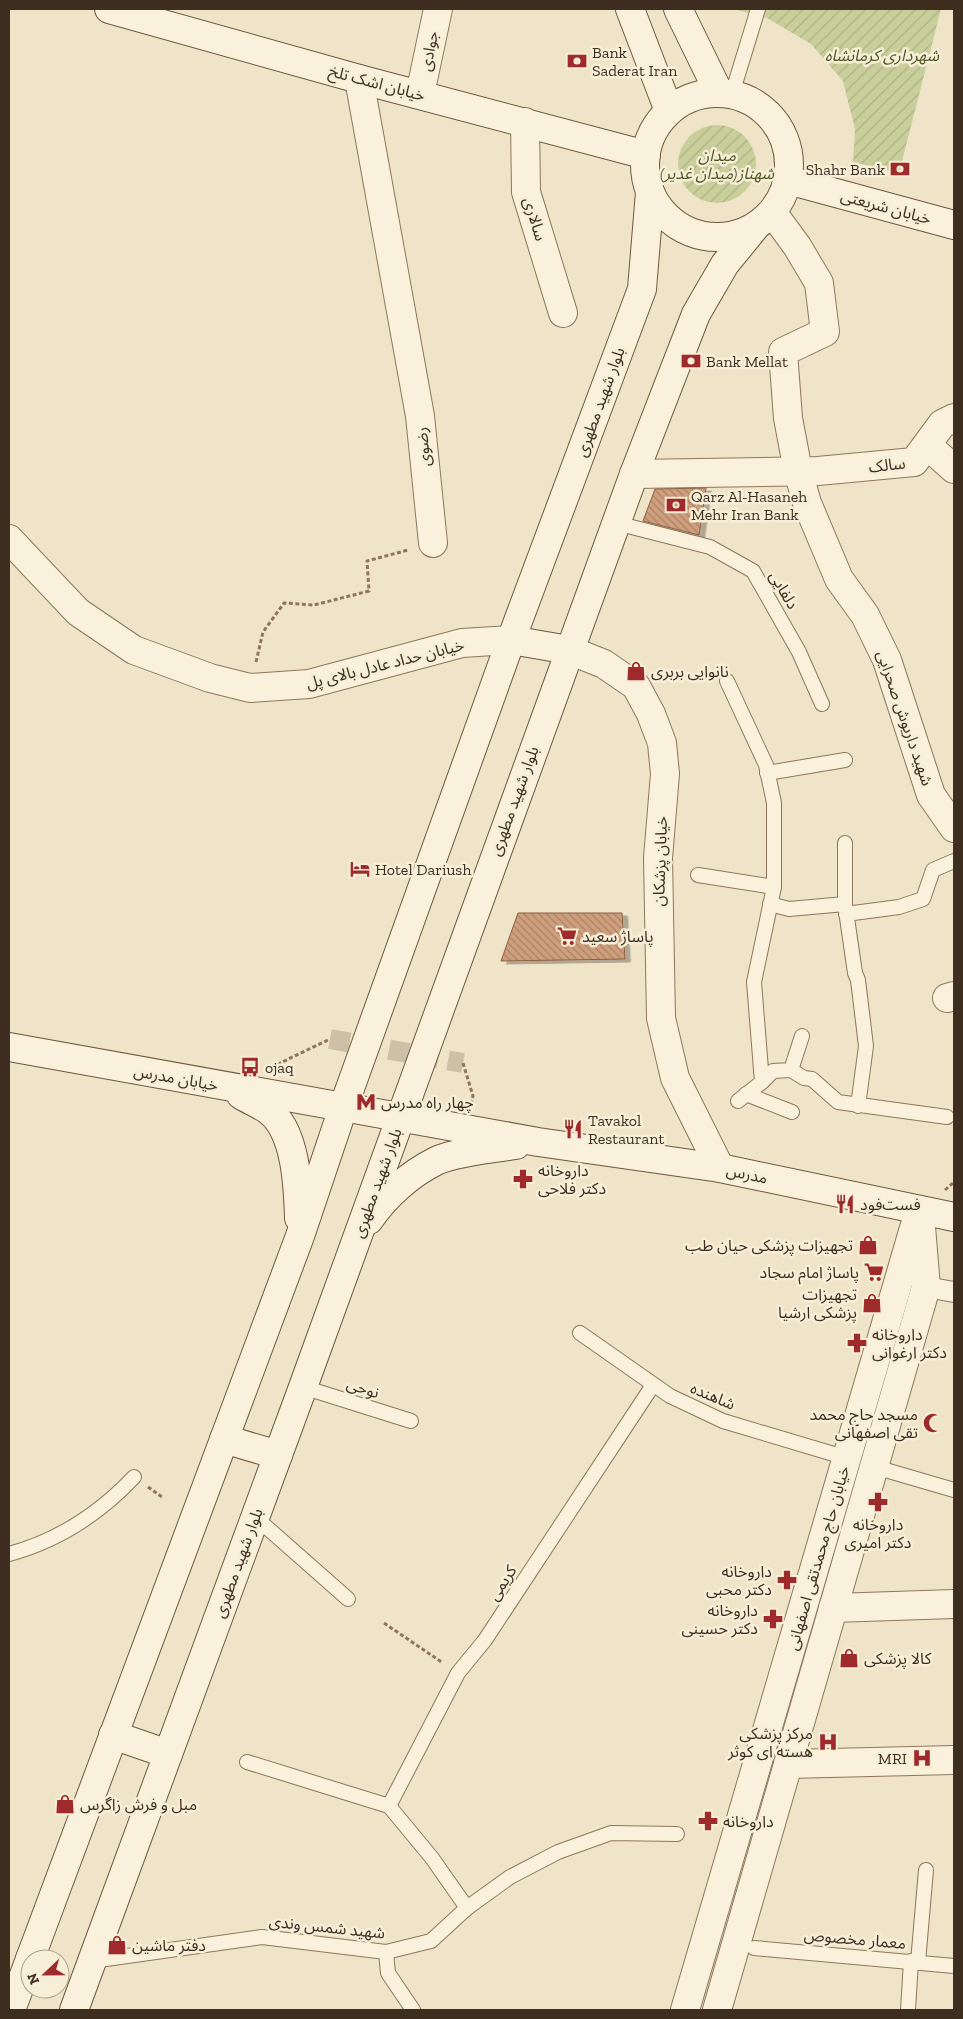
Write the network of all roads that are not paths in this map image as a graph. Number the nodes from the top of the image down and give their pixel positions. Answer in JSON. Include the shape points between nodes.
{"nodes":[{"id":1,"x":109,"y":9,"type":"edge"},
{"id":2,"x":438,"y":9,"type":"edge"},
{"id":3,"x":630,"y":9,"type":"edge"},
{"id":4,"x":678,"y":9,"type":"edge"},
{"id":5,"x":758,"y":9,"type":"edge"},
{"id":6,"x":359,"y":79,"type":"junction"},
{"id":7,"x":726,"y":93,"type":"junction"},
{"id":8,"x":420,"y":94,"type":"junction"},
{"id":9,"x":669,"y":111,"type":"junction"},
{"id":10,"x":525,"y":122,"type":"junction"},
{"id":11,"x":646,"y":154,"type":"junction"},
{"id":12,"x":788,"y":180,"type":"junction"},
{"id":13,"x":650,"y":192,"type":"junction"},
{"id":14,"x":764,"y":219,"type":"junction"},
{"id":15,"x":954,"y":225,"type":"edge"},
{"id":16,"x":563,"y":313,"type":"dead end"},
{"id":17,"x":954,"y":418,"type":"edge"},
{"id":18,"x":927,"y":445,"type":"junction"},
{"id":19,"x":954,"y":469,"type":"edge"},
{"id":20,"x":798,"y":471,"type":"junction"},
{"id":21,"x":634,"y":474,"type":"junction"},
{"id":22,"x":616,"y":522,"type":"junction"},
{"id":23,"x":9,"y":539,"type":"edge"},
{"id":24,"x":433,"y":543,"type":"road end"},
{"id":25,"x":511,"y":640,"type":"junction"},
{"id":26,"x":568,"y":650,"type":"junction"},
{"id":27,"x":728,"y":680,"type":"dead end"},
{"id":28,"x":822,"y":704,"type":"dead end"},
{"id":29,"x":845,"y":760,"type":"dead end"},
{"id":30,"x":767,"y":773,"type":"junction"},
{"id":31,"x":954,"y":828,"type":"edge"},
{"id":32,"x":845,"y":843,"type":"dead end"},
{"id":33,"x":954,"y":861,"type":"edge"},
{"id":34,"x":698,"y":875,"type":"dead end"},
{"id":35,"x":774,"y":886,"type":"junction"},
{"id":36,"x":770,"y":904,"type":"junction"},
{"id":37,"x":846,"y":909,"type":"junction"},
{"id":38,"x":802,"y":1036,"type":"dead end"},
{"id":39,"x":9,"y":1048,"type":"edge"},
{"id":40,"x":791,"y":1070,"type":"junction"},
{"id":41,"x":762,"y":1082,"type":"junction"},
{"id":42,"x":228,"y":1088,"type":"junction"},
{"id":43,"x":858,"y":1106,"type":"junction"},
{"id":44,"x":343,"y":1108,"type":"junction"},
{"id":45,"x":792,"y":1112,"type":"dead end"},
{"id":46,"x":947,"y":1117,"type":"dead end"},
{"id":47,"x":400,"y":1118,"type":"junction"},
{"id":48,"x":538,"y":1142,"type":"junction"},
{"id":49,"x":720,"y":1168,"type":"junction"},
{"id":50,"x":919,"y":1211,"type":"junction"},
{"id":51,"x":954,"y":1217,"type":"edge"},
{"id":52,"x":300,"y":1236,"type":"junction"},
{"id":53,"x":357,"y":1238,"type":"junction"},
{"id":54,"x":926,"y":1287,"type":"junction"},
{"id":55,"x":954,"y":1292,"type":"edge"},
{"id":56,"x":580,"y":1333,"type":"dead end"},
{"id":57,"x":653,"y":1385,"type":"junction"},
{"id":58,"x":303,"y":1387,"type":"junction"},
{"id":59,"x":411,"y":1422,"type":"dead end"},
{"id":60,"x":224,"y":1439,"type":"junction"},
{"id":61,"x":278,"y":1455,"type":"junction"},
{"id":62,"x":847,"y":1458,"type":"junction"},
{"id":63,"x":875,"y":1467,"type":"junction"},
{"id":64,"x":134,"y":1477,"type":"dead end"},
{"id":65,"x":954,"y":1490,"type":"edge"},
{"id":66,"x":255,"y":1517,"type":"junction"},
{"id":67,"x":9,"y":1554,"type":"edge"},
{"id":68,"x":348,"y":1599,"type":"dead end"},
{"id":69,"x":954,"y":1604,"type":"edge"},
{"id":70,"x":834,"y":1608,"type":"junction"},
{"id":71,"x":113,"y":1735,"type":"junction"},
{"id":72,"x":168,"y":1754,"type":"junction"},
{"id":73,"x":954,"y":1760,"type":"edge"},
{"id":74,"x":247,"y":1762,"type":"dead end"},
{"id":75,"x":788,"y":1764,"type":"junction"},
{"id":76,"x":390,"y":1806,"type":"junction"},
{"id":77,"x":677,"y":1834,"type":"dead end"},
{"id":78,"x":926,"y":1870,"type":"dead end"},
{"id":79,"x":466,"y":1908,"type":"junction"},
{"id":80,"x":754,"y":1948,"type":"dead end"},
{"id":81,"x":34,"y":1949,"type":"edge"},
{"id":82,"x":386,"y":1952,"type":"junction"},
{"id":83,"x":92,"y":1961,"type":"junction"},
{"id":84,"x":914,"y":1962,"type":"junction"},
{"id":85,"x":954,"y":1966,"type":"edge"},
{"id":86,"x":20,"y":1986,"type":"edge"},
{"id":87,"x":11,"y":2010,"type":"edge"},
{"id":88,"x":74,"y":2010,"type":"edge"},
{"id":89,"x":413,"y":2010,"type":"edge"},
{"id":90,"x":685,"y":2010,"type":"edge"},
{"id":91,"x":717,"y":2010,"type":"edge"},
{"id":92,"x":908,"y":2010,"type":"edge"}],
"edges":[{"from":1,"to":6,"type":"main road","name":"خیابان اشک تلخ"},
{"from":2,"to":8,"type":"main road","name":"جوادی"},
{"from":3,"to":9,"type":"main road"},
{"from":4,"to":7,"type":"main road"},
{"from":5,"to":7,"type":"lane"},
{"from":6,"to":8,"type":"main road","name":"خیابان اشک تلخ"},
{"from":6,"to":24,"type":"main road","name":"رضوی","via":[[420,416]]},
{"from":7,"to":9,"type":"main road","via":[[693,98]]},
{"from":7,"to":12,"type":"main road","via":[[753,102],[771,117],[783,136],[789,157]]},
{"from":8,"to":10,"type":"main road","name":"خیابان اشک تلخ"},
{"from":9,"to":11,"type":"main road","via":[[658,123]]},
{"from":10,"to":11,"type":"main road","name":"خیابان اشک تلخ"},
{"from":10,"to":16,"type":"main road","name":"سالاری","via":[[526,192]]},
{"from":11,"to":13,"type":"main road"},
{"from":12,"to":14,"type":"main road","via":[[782,198]]},
{"from":12,"to":15,"type":"main road","name":"خیابان شریعتی"},
{"from":13,"to":14,"type":"main road","via":[[664,214],[684,229],[708,237],[732,236]]},
{"from":13,"to":25,"type":"main road","name":"بلوار شهید مطهری","via":[[642,289]]},
{"from":14,"to":20,"type":"main road","name":"شهید داریوش صحرایی","via":[[798,246],[819,283],[825,332],[783,352],[788,418]]},
{"from":14,"to":21,"type":"main road","name":"بلوار شهید مطهری","via":[[725,264],[696,314]]},
{"from":17,"to":18,"type":"main road","name":"سالک","via":[[942,424]]},
{"from":18,"to":19,"type":"main road"},
{"from":18,"to":20,"type":"main road","name":"سالک","via":[[914,462]]},
{"from":20,"to":21,"type":"main road","name":"سالک"},
{"from":20,"to":31,"type":"main road","name":"شهید داریوش صحرایی","via":[[816,526],[839,579],[865,615],[887,660],[931,795]]},
{"from":21,"to":22,"type":"main road","name":"بلوار شهید مطهری"},
{"from":22,"to":26,"type":"main road","name":"بلوار شهید مطهری"},
{"from":22,"to":28,"type":"lane","name":"دلفایی","via":[[710,547],[753,571],[799,652]]},
{"from":23,"to":25,"type":"main road","name":"خیابان حداد عادل بالای پل","via":[[78,612],[134,650],[210,678],[250,688],[309,684],[462,643]]},
{"from":25,"to":26,"type":"main road","name":"خیابان حداد عادل بالای پل"},
{"from":25,"to":44,"type":"main road","name":"بلوار شهید مطهری"},
{"from":26,"to":47,"type":"main road","name":"بلوار شهید مطهری"},
{"from":26,"to":49,"type":"main road","name":"خیابان پزشکان","via":[[604,664],[636,686],[662,743],[664,774],[658,858],[661,1018],[675,1078]]},
{"from":27,"to":30,"type":"lane"},
{"from":29,"to":30,"type":"lane"},
{"from":30,"to":35,"type":"lane","via":[[774,803]]},
{"from":32,"to":37,"type":"lane"},
{"from":33,"to":37,"type":"lane","via":[[933,870],[923,899],[899,907]]},
{"from":34,"to":35,"type":"lane"},
{"from":35,"to":36,"type":"lane"},
{"from":36,"to":37,"type":"lane","via":[[789,909]]},
{"from":36,"to":41,"type":"lane","via":[[754,982]]},
{"from":37,"to":43,"type":"lane","via":[[866,1046]]},
{"from":38,"to":40,"type":"lane"},
{"from":39,"to":42,"type":"main road","name":"خیابان مدرس"},
{"from":40,"to":41,"type":"lane","via":[[773,1071]]},
{"from":40,"to":43,"type":"lane","via":[[812,1079],[838,1102]]},
{"from":41,"to":45,"type":"lane","via":[[742,1098]]},
{"from":42,"to":44,"type":"main road","name":"خیابان مدرس"},
{"from":42,"to":52,"type":"main road","via":[[269,1111],[287,1136],[298,1174]]},
{"from":43,"to":46,"type":"lane"},
{"from":44,"to":47,"type":"main road","name":"خیابان مدرس"},
{"from":44,"to":52,"type":"main road","name":"بلوار شهید مطهری"},
{"from":47,"to":48,"type":"main road","name":"خیابان مدرس"},
{"from":47,"to":53,"type":"main road","name":"بلوار شهید مطهری"},
{"from":48,"to":49,"type":"main road","name":"مدرس"},
{"from":48,"to":53,"type":"main road","via":[[438,1160],[411,1176],[379,1206]]},
{"from":49,"to":50,"type":"main road","name":"مدرس"},
{"from":50,"to":51,"type":"main road","name":"مدرس"},
{"from":50,"to":54,"type":"main road","name":"خیابان حاج محمدتقی اصفهانی"},
{"from":50,"to":62,"type":"main road","name":"خیابان حاج محمدتقی اصفهانی"},
{"from":52,"to":60,"type":"main road","name":"بلوار شهید مطهری"},
{"from":53,"to":58,"type":"main road","name":"بلوار شهید مطهری"},
{"from":54,"to":55,"type":"street"},
{"from":54,"to":63,"type":"main road","name":"خیابان حاج محمدتقی اصفهانی"},
{"from":56,"to":57,"type":"lane","name":"شاهنده"},
{"from":57,"to":62,"type":"lane","name":"شاهنده","via":[[723,1421]]},
{"from":57,"to":76,"type":"lane","name":"کریمی","via":[[485,1640],[458,1673]]},
{"from":58,"to":59,"type":"lane","name":"نوحی"},
{"from":58,"to":61,"type":"main road","name":"بلوار شهید مطهری"},
{"from":60,"to":61,"type":"main road"},
{"from":60,"to":71,"type":"main road","name":"بلوار شهید مطهری"},
{"from":61,"to":66,"type":"main road","name":"بلوار شهید مطهری"},
{"from":62,"to":90,"type":"main road","name":"خیابان حاج محمدتقی اصفهانی"},
{"from":63,"to":65,"type":"lane"},
{"from":63,"to":70,"type":"main road","name":"خیابان حاج محمدتقی اصفهانی"},
{"from":64,"to":67,"type":"lane","via":[[118,1494],[80,1523]]},
{"from":66,"to":68,"type":"lane"},
{"from":66,"to":72,"type":"main road","name":"بلوار شهید مطهری"},
{"from":69,"to":70,"type":"main road"},
{"from":70,"to":75,"type":"main road","name":"خیابان حاج محمدتقی اصفهانی"},
{"from":71,"to":72,"type":"main road"},
{"from":71,"to":81,"type":"main road","name":"بلوار شهید مطهری"},
{"from":72,"to":83,"type":"main road","name":"بلوار شهید مطهری"},
{"from":73,"to":75,"type":"main road"},
{"from":74,"to":76,"type":"lane"},
{"from":75,"to":91,"type":"main road","name":"خیابان حاج محمدتقی اصفهانی"},
{"from":76,"to":79,"type":"lane","via":[[432,1858]]},
{"from":77,"to":79,"type":"lane","name":"شهید شمس وندی","via":[[611,1833],[602,1836],[558,1852],[510,1877]]},
{"from":78,"to":84,"type":"lane"},
{"from":79,"to":82,"type":"lane","name":"شهید شمس وندی","via":[[431,1941]]},
{"from":80,"to":84,"type":"lane","name":"معمار مخصوص"},
{"from":82,"to":83,"type":"lane","name":"شهید شمس وندی","via":[[262,1937]]},
{"from":82,"to":89,"type":"lane","via":[[388,1973]]},
{"from":83,"to":88,"type":"main road","name":"بلوار شهید مطهری"},
{"from":84,"to":85,"type":"lane","name":"معمار مخصوص"},
{"from":84,"to":92,"type":"lane"},
{"from":86,"to":87,"type":"main road","name":"بلوار شهید مطهری"}]}
